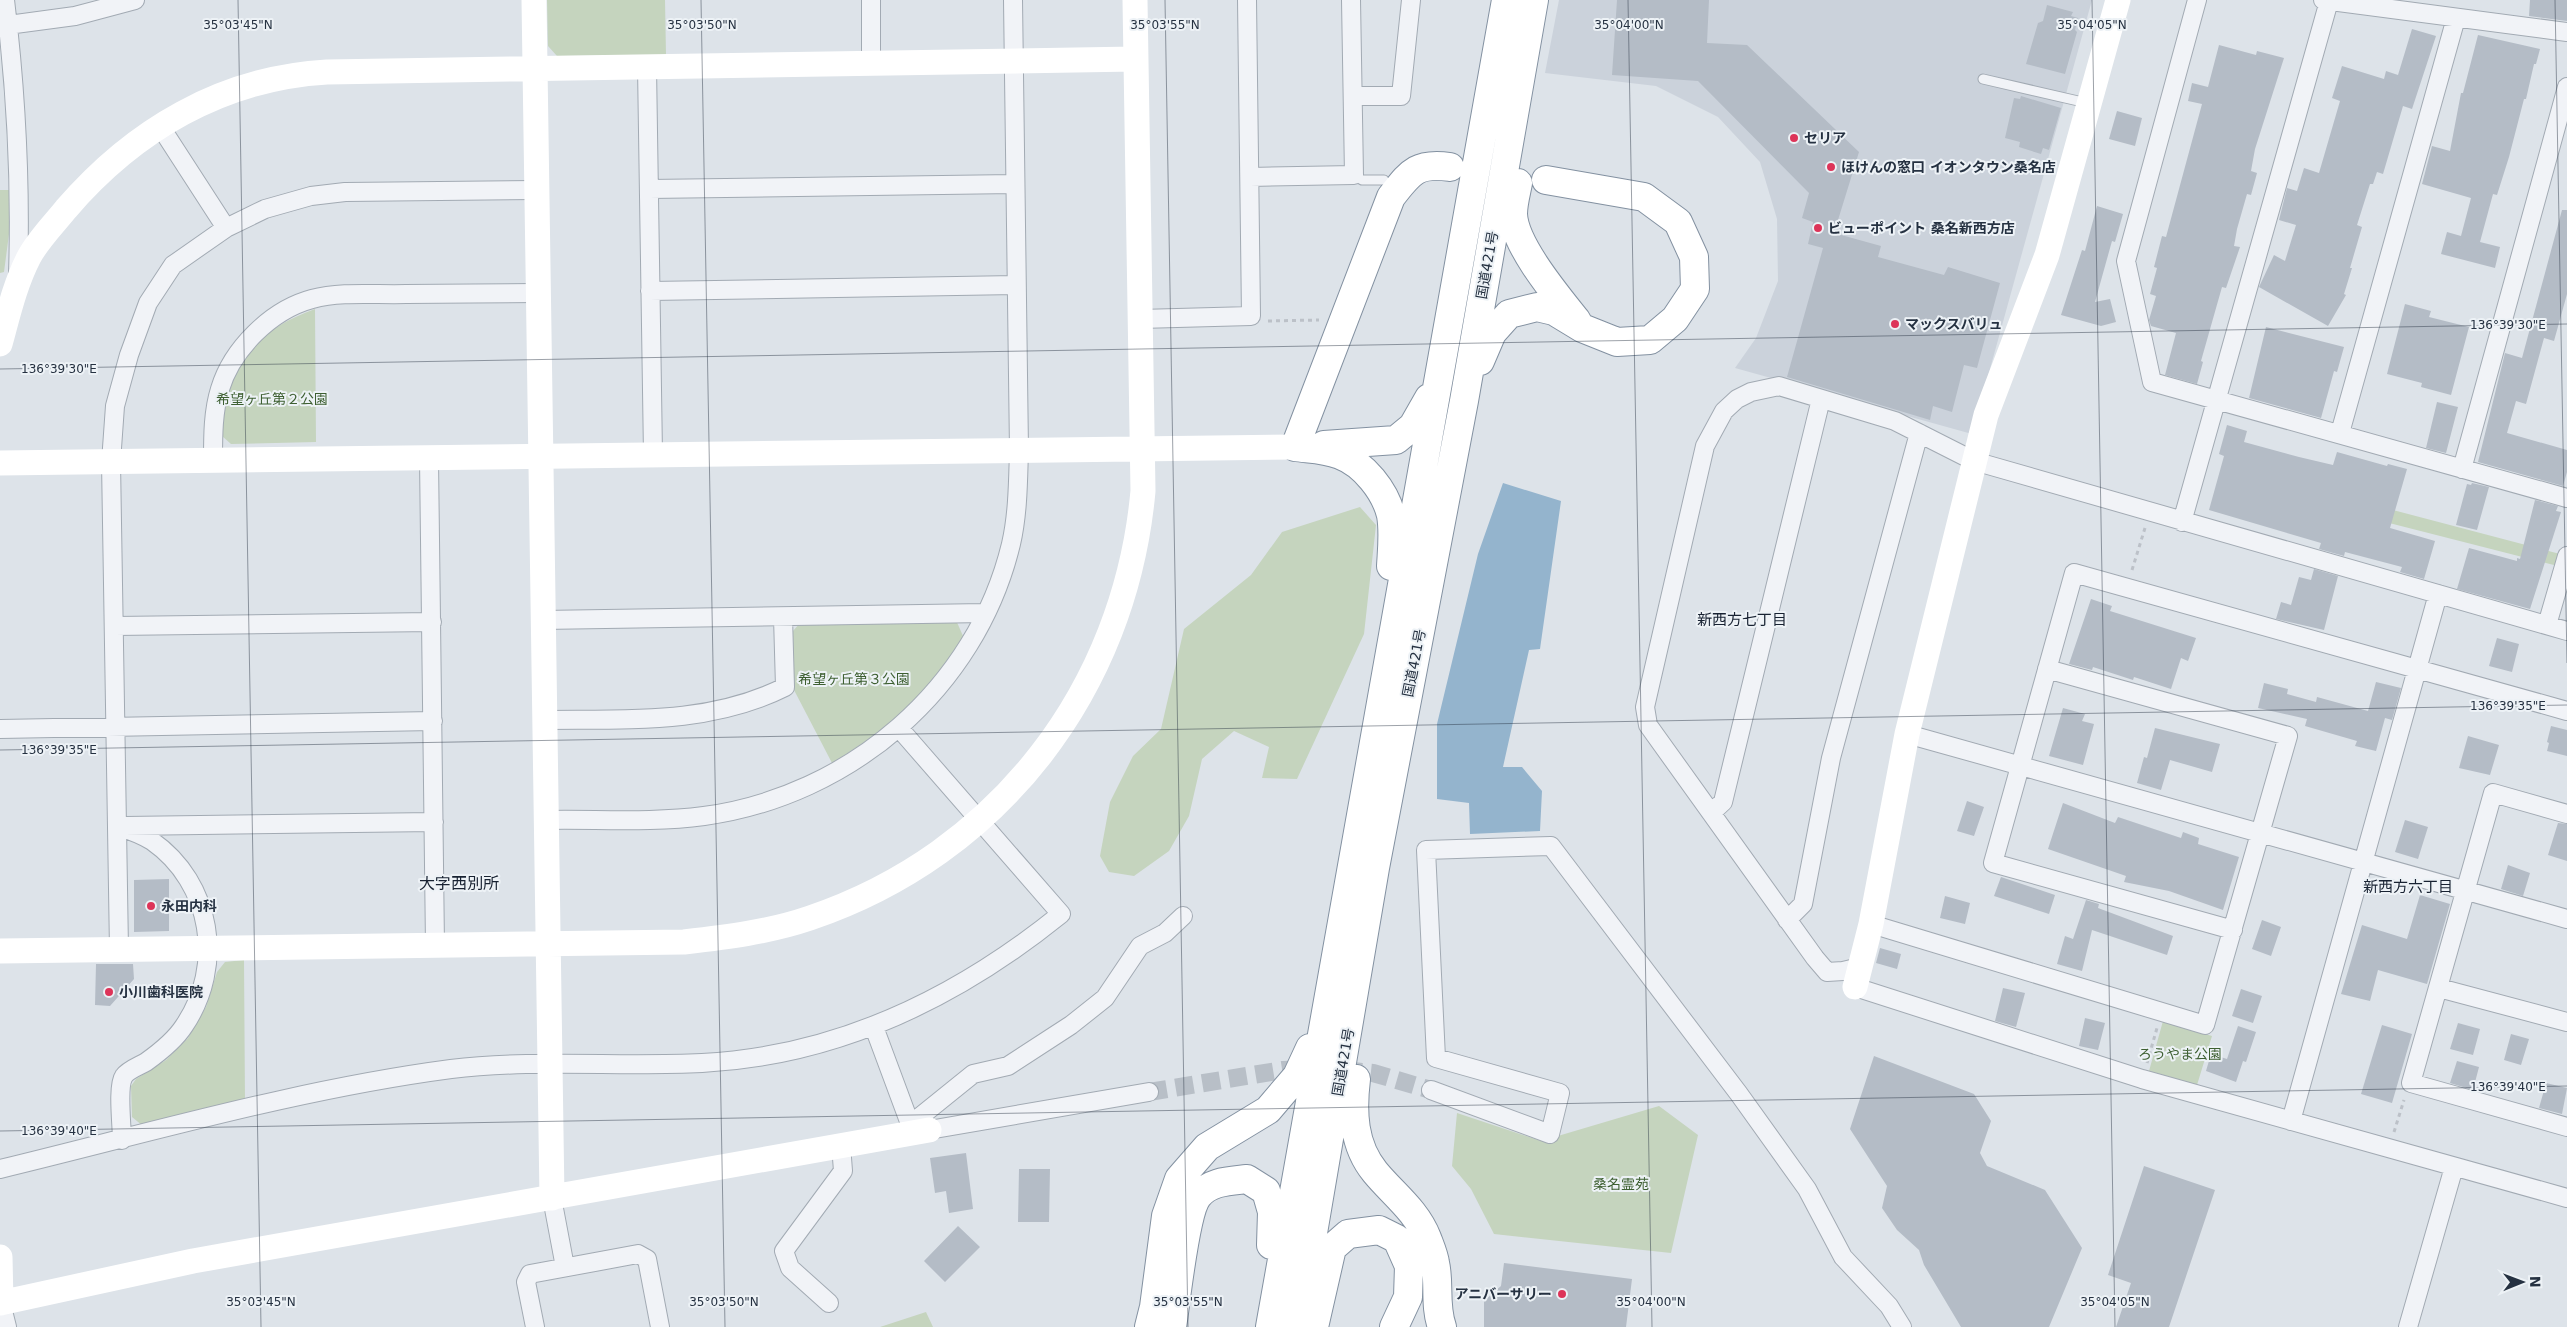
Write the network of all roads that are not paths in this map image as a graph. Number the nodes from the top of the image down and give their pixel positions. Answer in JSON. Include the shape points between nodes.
{"nodes":[{"id":1,"x":5,"y":0,"type":"edge"},
{"id":2,"x":135,"y":0,"type":"edge"},
{"id":3,"x":534,"y":0,"type":"edge"},
{"id":4,"x":871,"y":0,"type":"edge"},
{"id":5,"x":1013,"y":0,"type":"edge"},
{"id":6,"x":1134,"y":0,"type":"edge"},
{"id":7,"x":1247,"y":0,"type":"edge"},
{"id":8,"x":1351,"y":0,"type":"edge"},
{"id":9,"x":1411,"y":0,"type":"edge"},
{"id":10,"x":1506,"y":0,"type":"edge"},
{"id":11,"x":1534,"y":0,"type":"edge"},
{"id":12,"x":2118,"y":0,"type":"edge"},
{"id":13,"x":2197,"y":0,"type":"edge"},
{"id":14,"x":2327,"y":0,"type":"edge"},
{"id":15,"x":2456,"y":18,"type":"junction"},
{"id":16,"x":4,"y":27,"type":"edge"},
{"id":17,"x":2567,"y":32,"type":"edge"},
{"id":18,"x":1135,"y":59,"type":"junction"},
{"id":19,"x":871,"y":62,"type":"junction"},
{"id":20,"x":1014,"y":62,"type":"junction"},
{"id":21,"x":647,"y":67,"type":"junction"},
{"id":22,"x":535,"y":69,"type":"junction"},
{"id":23,"x":1520,"y":73,"type":"junction"},
{"id":24,"x":1983,"y":79,"type":"dead end"},
{"id":25,"x":2567,"y":87,"type":"edge"},
{"id":26,"x":1353,"y":96,"type":"junction"},
{"id":27,"x":2089,"y":104,"type":"junction"},
{"id":28,"x":160,"y":126,"type":"junction"},
{"id":29,"x":1450,"y":167,"type":"dead end"},
{"id":30,"x":1354,"y":175,"type":"junction"},
{"id":31,"x":1250,"y":177,"type":"junction"},
{"id":32,"x":1384,"y":180,"type":"dead end"},
{"id":33,"x":1546,"y":180,"type":"dead end"},
{"id":34,"x":1014,"y":184,"type":"junction"},
{"id":35,"x":649,"y":189,"type":"junction"},
{"id":36,"x":537,"y":190,"type":"junction"},
{"id":37,"x":226,"y":228,"type":"junction"},
{"id":38,"x":18,"y":285,"type":"junction"},
{"id":39,"x":1016,"y":285,"type":"junction"},
{"id":40,"x":650,"y":291,"type":"junction"},
{"id":41,"x":538,"y":293,"type":"junction"},
{"id":42,"x":1140,"y":319,"type":"junction"},
{"id":43,"x":1582,"y":328,"type":"junction"},
{"id":44,"x":0,"y":344,"type":"edge"},
{"id":45,"x":1437,"y":382,"type":"junction"},
{"id":46,"x":1821,"y":399,"type":"junction"},
{"id":47,"x":2216,"y":400,"type":"junction"},
{"id":48,"x":1464,"y":401,"type":"junction"},
{"id":49,"x":2340,"y":433,"type":"junction"},
{"id":50,"x":1919,"y":434,"type":"junction"},
{"id":51,"x":1295,"y":446,"type":"junction"},
{"id":52,"x":1143,"y":448,"type":"junction"},
{"id":53,"x":1019,"y":450,"type":"junction"},
{"id":54,"x":653,"y":454,"type":"junction"},
{"id":55,"x":540,"y":457,"type":"junction"},
{"id":56,"x":430,"y":459,"type":"junction"},
{"id":57,"x":213,"y":460,"type":"junction"},
{"id":58,"x":1974,"y":461,"type":"junction"},
{"id":59,"x":112,"y":462,"type":"junction"},
{"id":60,"x":0,"y":463,"type":"edge"},
{"id":61,"x":2462,"y":469,"type":"junction"},
{"id":62,"x":2567,"y":498,"type":"edge"},
{"id":63,"x":2182,"y":522,"type":"junction"},
{"id":64,"x":2567,"y":556,"type":"edge"},
{"id":65,"x":2438,"y":594,"type":"junction"},
{"id":66,"x":985,"y":613,"type":"junction"},
{"id":67,"x":783,"y":617,"type":"junction"},
{"id":68,"x":542,"y":620,"type":"junction"},
{"id":69,"x":432,"y":622,"type":"junction"},
{"id":70,"x":2546,"y":625,"type":"junction"},
{"id":71,"x":115,"y":626,"type":"junction"},
{"id":72,"x":2567,"y":631,"type":"edge"},
{"id":73,"x":2047,"y":669,"type":"junction"},
{"id":74,"x":2417,"y":669,"type":"junction"},
{"id":75,"x":1382,"y":698,"type":"junction"},
{"id":76,"x":2567,"y":711,"type":"edge"},
{"id":77,"x":544,"y":720,"type":"junction"},
{"id":78,"x":433,"y":721,"type":"junction"},
{"id":79,"x":116,"y":726,"type":"junction"},
{"id":80,"x":899,"y":728,"type":"junction"},
{"id":81,"x":0,"y":729,"type":"edge"},
{"id":82,"x":1907,"y":734,"type":"junction"},
{"id":83,"x":2020,"y":766,"type":"junction"},
{"id":84,"x":1711,"y":813,"type":"junction"},
{"id":85,"x":2567,"y":814,"type":"edge"},
{"id":86,"x":546,"y":820,"type":"junction"},
{"id":87,"x":979,"y":820,"type":"junction"},
{"id":88,"x":434,"y":822,"type":"junction"},
{"id":89,"x":117,"y":826,"type":"junction"},
{"id":90,"x":2260,"y":833,"type":"junction"},
{"id":91,"x":2364,"y":862,"type":"junction"},
{"id":92,"x":2466,"y":892,"type":"junction"},
{"id":93,"x":1183,"y":916,"type":"dead end"},
{"id":94,"x":2567,"y":919,"type":"edge"},
{"id":95,"x":1787,"y":920,"type":"junction"},
{"id":96,"x":1871,"y":924,"type":"junction"},
{"id":97,"x":2233,"y":930,"type":"junction"},
{"id":98,"x":547,"y":942,"type":"junction"},
{"id":99,"x":435,"y":945,"type":"junction"},
{"id":100,"x":208,"y":949,"type":"junction"},
{"id":101,"x":119,"y":950,"type":"junction"},
{"id":102,"x":0,"y":951,"type":"edge"},
{"id":103,"x":1858,"y":977,"type":"junction"},
{"id":104,"x":1358,"y":980,"type":"junction"},
{"id":105,"x":2439,"y":988,"type":"junction"},
{"id":106,"x":1324,"y":1019,"type":"junction"},
{"id":107,"x":2567,"y":1022,"type":"edge"},
{"id":108,"x":874,"y":1026,"type":"junction"},
{"id":109,"x":550,"y":1065,"type":"junction"},
{"id":110,"x":1431,"y":1090,"type":"tunnel mouth"},
{"id":111,"x":1149,"y":1092,"type":"tunnel mouth"},
{"id":112,"x":2290,"y":1121,"type":"junction"},
{"id":113,"x":2567,"y":1127,"type":"edge"},
{"id":114,"x":917,"y":1129,"type":"junction"},
{"id":115,"x":122,"y":1140,"type":"junction"},
{"id":116,"x":841,"y":1145,"type":"junction"},
{"id":117,"x":2454,"y":1167,"type":"junction"},
{"id":118,"x":0,"y":1169,"type":"edge"},
{"id":119,"x":552,"y":1198,"type":"junction"},
{"id":120,"x":2567,"y":1198,"type":"edge"},
{"id":121,"x":0,"y":1257,"type":"edge"},
{"id":122,"x":565,"y":1267,"type":"junction"},
{"id":123,"x":0,"y":1303,"type":"edge"},
{"id":124,"x":829,"y":1303,"type":"dead end"},
{"id":125,"x":1271,"y":1321,"type":"edge"},
{"id":126,"x":7,"y":1327,"type":"edge"},
{"id":127,"x":535,"y":1327,"type":"edge"},
{"id":128,"x":660,"y":1327,"type":"edge"},
{"id":129,"x":1149,"y":1327,"type":"edge"},
{"id":130,"x":1172,"y":1327,"type":"edge"},
{"id":131,"x":1296,"y":1327,"type":"edge"},
{"id":132,"x":1314,"y":1327,"type":"edge"},
{"id":133,"x":1394,"y":1327,"type":"edge"},
{"id":134,"x":1442,"y":1327,"type":"edge"},
{"id":135,"x":1902,"y":1327,"type":"edge"},
{"id":136,"x":2408,"y":1327,"type":"edge"}],
"edges":[{"from":1,"to":16,"type":"street"},
{"from":2,"to":16,"type":"street","via":[[97,12]]},
{"from":3,"to":22,"type":"street"},
{"from":4,"to":19,"type":"street"},
{"from":5,"to":20,"type":"street"},
{"from":6,"to":18,"type":"street"},
{"from":7,"to":31,"type":"street"},
{"from":8,"to":26,"type":"street"},
{"from":9,"to":26,"type":"street","via":[[1401,96]]},
{"from":10,"to":45,"type":"highway","name":"国道421号"},
{"from":11,"to":23,"type":"highway","name":"国道421号"},
{"from":12,"to":27,"type":"street"},
{"from":13,"to":47,"type":"street","via":[[2126,261],[2152,382]]},
{"from":14,"to":15,"type":"street"},
{"from":14,"to":47,"type":"street"},
{"from":15,"to":17,"type":"street"},
{"from":15,"to":49,"type":"street"},
{"from":16,"to":38,"type":"street","via":[[13,71],[19,186]]},
{"from":18,"to":20,"type":"street"},
{"from":18,"to":42,"type":"street"},
{"from":19,"to":20,"type":"street"},
{"from":19,"to":21,"type":"street"},
{"from":20,"to":34,"type":"street"},
{"from":21,"to":22,"type":"street"},
{"from":21,"to":35,"type":"street"},
{"from":22,"to":28,"type":"street","via":[[293,74],[213,99],[176,115]]},
{"from":22,"to":36,"type":"street"},
{"from":23,"to":43,"type":"highway","via":[[1528,112],[1513,215],[1521,241],[1552,291]]},
{"from":23,"to":48,"type":"highway","name":"国道421号"},
{"from":24,"to":27,"type":"lane"},
{"from":25,"to":61,"type":"street"},
{"from":26,"to":30,"type":"street"},
{"from":27,"to":58,"type":"street","via":[[2048,255],[1986,415]]},
{"from":28,"to":37,"type":"street"},
{"from":28,"to":38,"type":"street","via":[[114,160],[76,198],[30,256]]},
{"from":29,"to":51,"type":"highway","via":[[1434,164],[1411,172],[1391,197]]},
{"from":30,"to":31,"type":"street"},
{"from":30,"to":32,"type":"lane","via":[[1362,180]]},
{"from":31,"to":42,"type":"street","via":[[1251,316]]},
{"from":33,"to":43,"type":"highway","via":[[1644,197],[1678,222],[1694,257],[1695,289],[1675,319],[1650,340],[1618,342]]},
{"from":34,"to":35,"type":"street"},
{"from":34,"to":39,"type":"street"},
{"from":35,"to":40,"type":"street"},
{"from":36,"to":37,"type":"street","via":[[345,192],[311,196],[265,209]]},
{"from":36,"to":41,"type":"street"},
{"from":37,"to":59,"type":"street","via":[[173,265],[148,303],[115,406]]},
{"from":38,"to":44,"type":"street"},
{"from":39,"to":40,"type":"street"},
{"from":39,"to":53,"type":"street"},
{"from":40,"to":54,"type":"street"},
{"from":41,"to":55,"type":"street"},
{"from":41,"to":57,"type":"street","via":[[345,295],[310,299],[296,305],[270,321],[250,339],[224,376],[216,408]]},
{"from":42,"to":52,"type":"street"},
{"from":43,"to":48,"type":"highway","via":[[1554,311],[1537,306],[1509,314],[1492,333]]},
{"from":45,"to":51,"type":"highway","via":[[1413,426],[1396,440]]},
{"from":45,"to":75,"type":"highway","name":"国道421号"},
{"from":46,"to":50,"type":"street","via":[[1894,421]]},
{"from":46,"to":84,"type":"street","via":[[1723,802]]},
{"from":46,"to":84,"type":"street","via":[[1780,386],[1751,392],[1724,411],[1705,446],[1645,707],[1648,726]]},
{"from":47,"to":49,"type":"street"},
{"from":47,"to":63,"type":"street"},
{"from":48,"to":104,"type":"highway","name":"国道421号","via":[[1375,868]]},
{"from":49,"to":61,"type":"street"},
{"from":50,"to":58,"type":"street"},
{"from":50,"to":95,"type":"street","via":[[1831,758],[1803,904]]},
{"from":51,"to":52,"type":"street"},
{"from":51,"to":75,"type":"highway","via":[[1328,451],[1353,462],[1373,480],[1386,503],[1393,533],[1383,629]]},
{"from":52,"to":53,"type":"street"},
{"from":52,"to":87,"type":"street","via":[[1143,491],[1135,547],[1118,612],[1100,658],[1086,688],[1056,734],[1023,776]]},
{"from":53,"to":54,"type":"street"},
{"from":53,"to":66,"type":"street","via":[[1011,543]]},
{"from":54,"to":55,"type":"street"},
{"from":55,"to":56,"type":"street"},
{"from":55,"to":68,"type":"street"},
{"from":56,"to":57,"type":"street"},
{"from":56,"to":69,"type":"street"},
{"from":57,"to":59,"type":"street"},
{"from":58,"to":63,"type":"street"},
{"from":58,"to":82,"type":"street"},
{"from":59,"to":60,"type":"street"},
{"from":59,"to":71,"type":"street"},
{"from":61,"to":62,"type":"street"},
{"from":63,"to":65,"type":"street"},
{"from":64,"to":70,"type":"street"},
{"from":65,"to":70,"type":"street"},
{"from":65,"to":74,"type":"street"},
{"from":66,"to":67,"type":"street"},
{"from":66,"to":80,"type":"street","via":[[971,641],[939,686]]},
{"from":67,"to":68,"type":"street"},
{"from":67,"to":77,"type":"street","via":[[785,687],[774,693],[724,710],[688,717]]},
{"from":68,"to":77,"type":"street"},
{"from":69,"to":71,"type":"street"},
{"from":69,"to":78,"type":"street"},
{"from":70,"to":72,"type":"street"},
{"from":71,"to":79,"type":"street"},
{"from":73,"to":74,"type":"street","via":[[2074,573]]},
{"from":73,"to":83,"type":"street"},
{"from":73,"to":90,"type":"street","via":[[2288,736]]},
{"from":74,"to":76,"type":"street"},
{"from":74,"to":91,"type":"street"},
{"from":75,"to":106,"type":"highway","name":"国道421号"},
{"from":77,"to":86,"type":"street"},
{"from":78,"to":79,"type":"street"},
{"from":78,"to":88,"type":"street"},
{"from":79,"to":81,"type":"street"},
{"from":79,"to":89,"type":"street"},
{"from":80,"to":86,"type":"street","via":[[857,761],[822,780],[753,806],[676,818]]},
{"from":80,"to":87,"type":"street"},
{"from":82,"to":83,"type":"street"},
{"from":82,"to":96,"type":"street"},
{"from":83,"to":90,"type":"street"},
{"from":83,"to":97,"type":"street","via":[[1993,863]]},
{"from":84,"to":95,"type":"street"},
{"from":85,"to":92,"type":"street","via":[[2493,793]]},
{"from":86,"to":98,"type":"street"},
{"from":87,"to":98,"type":"street","via":[[945,849],[889,884],[836,908],[786,925],[684,942]]},
{"from":87,"to":108,"type":"street","via":[[1061,914],[978,976],[918,1008]]},
{"from":88,"to":89,"type":"street"},
{"from":88,"to":99,"type":"street"},
{"from":89,"to":100,"type":"street","via":[[150,840],[167,853],[186,876],[205,914]]},
{"from":89,"to":101,"type":"street"},
{"from":90,"to":91,"type":"street"},
{"from":90,"to":97,"type":"street"},
{"from":91,"to":92,"type":"street"},
{"from":91,"to":112,"type":"street"},
{"from":92,"to":94,"type":"street"},
{"from":92,"to":105,"type":"street"},
{"from":93,"to":114,"type":"street","via":[[1165,932],[1145,941],[1105,998],[1077,1021],[1008,1066],[973,1074]]},
{"from":95,"to":103,"type":"street","via":[[1827,972],[1843,972]]},
{"from":96,"to":97,"type":"street","via":[[2205,1025]]},
{"from":96,"to":103,"type":"street"},
{"from":98,"to":99,"type":"street"},
{"from":98,"to":109,"type":"street"},
{"from":99,"to":100,"type":"street"},
{"from":100,"to":101,"type":"street"},
{"from":100,"to":115,"type":"street","via":[[203,984],[184,1027],[154,1056],[124,1074],[120,1083]]},
{"from":101,"to":102,"type":"street"},
{"from":103,"to":112,"type":"street","via":[[2142,1079]]},
{"from":104,"to":131,"type":"highway","name":"国道421号"},
{"from":104,"to":134,"type":"highway","via":[[1362,1032],[1352,1107],[1356,1138],[1374,1171],[1408,1206],[1426,1235],[1436,1264],[1436,1297]]},
{"from":105,"to":107,"type":"street"},
{"from":105,"to":113,"type":"street","via":[[2411,1083]]},
{"from":106,"to":125,"type":"highway","name":"国道421号"},
{"from":106,"to":129,"type":"highway","via":[[1297,1076],[1268,1110],[1207,1147],[1179,1179],[1166,1216]]},
{"from":108,"to":109,"type":"street","via":[[787,1051],[726,1061]]},
{"from":108,"to":114,"type":"street"},
{"from":109,"to":115,"type":"street","via":[[455,1069],[366,1082]]},
{"from":109,"to":119,"type":"street"},
{"from":110,"to":135,"type":"street","via":[[1550,1134],[1560,1093],[1436,1058],[1426,850],[1550,846],[1808,1189],[1843,1257],[1889,1306]]},
{"from":111,"to":114,"type":"street"},
{"from":112,"to":117,"type":"street"},
{"from":114,"to":116,"type":"street"},
{"from":115,"to":118,"type":"street"},
{"from":116,"to":119,"type":"street"},
{"from":116,"to":124,"type":"street","via":[[843,1171],[784,1251],[790,1268]]},
{"from":117,"to":120,"type":"street"},
{"from":117,"to":136,"type":"street"},
{"from":119,"to":122,"type":"street"},
{"from":119,"to":123,"type":"street","via":[[193,1261]]},
{"from":121,"to":123,"type":"street"},
{"from":122,"to":127,"type":"street","via":[[530,1274],[526,1282]]},
{"from":122,"to":128,"type":"street","via":[[638,1254],[647,1258]]},
{"from":123,"to":126,"type":"street"},
{"from":125,"to":130,"type":"highway","via":[[1266,1303],[1272,1212],[1266,1191],[1247,1179],[1213,1184],[1198,1197],[1188,1227]]},
{"from":132,"to":133,"type":"highway","via":[[1332,1248],[1348,1234],[1379,1230],[1396,1239],[1409,1266],[1408,1297]]}]}
